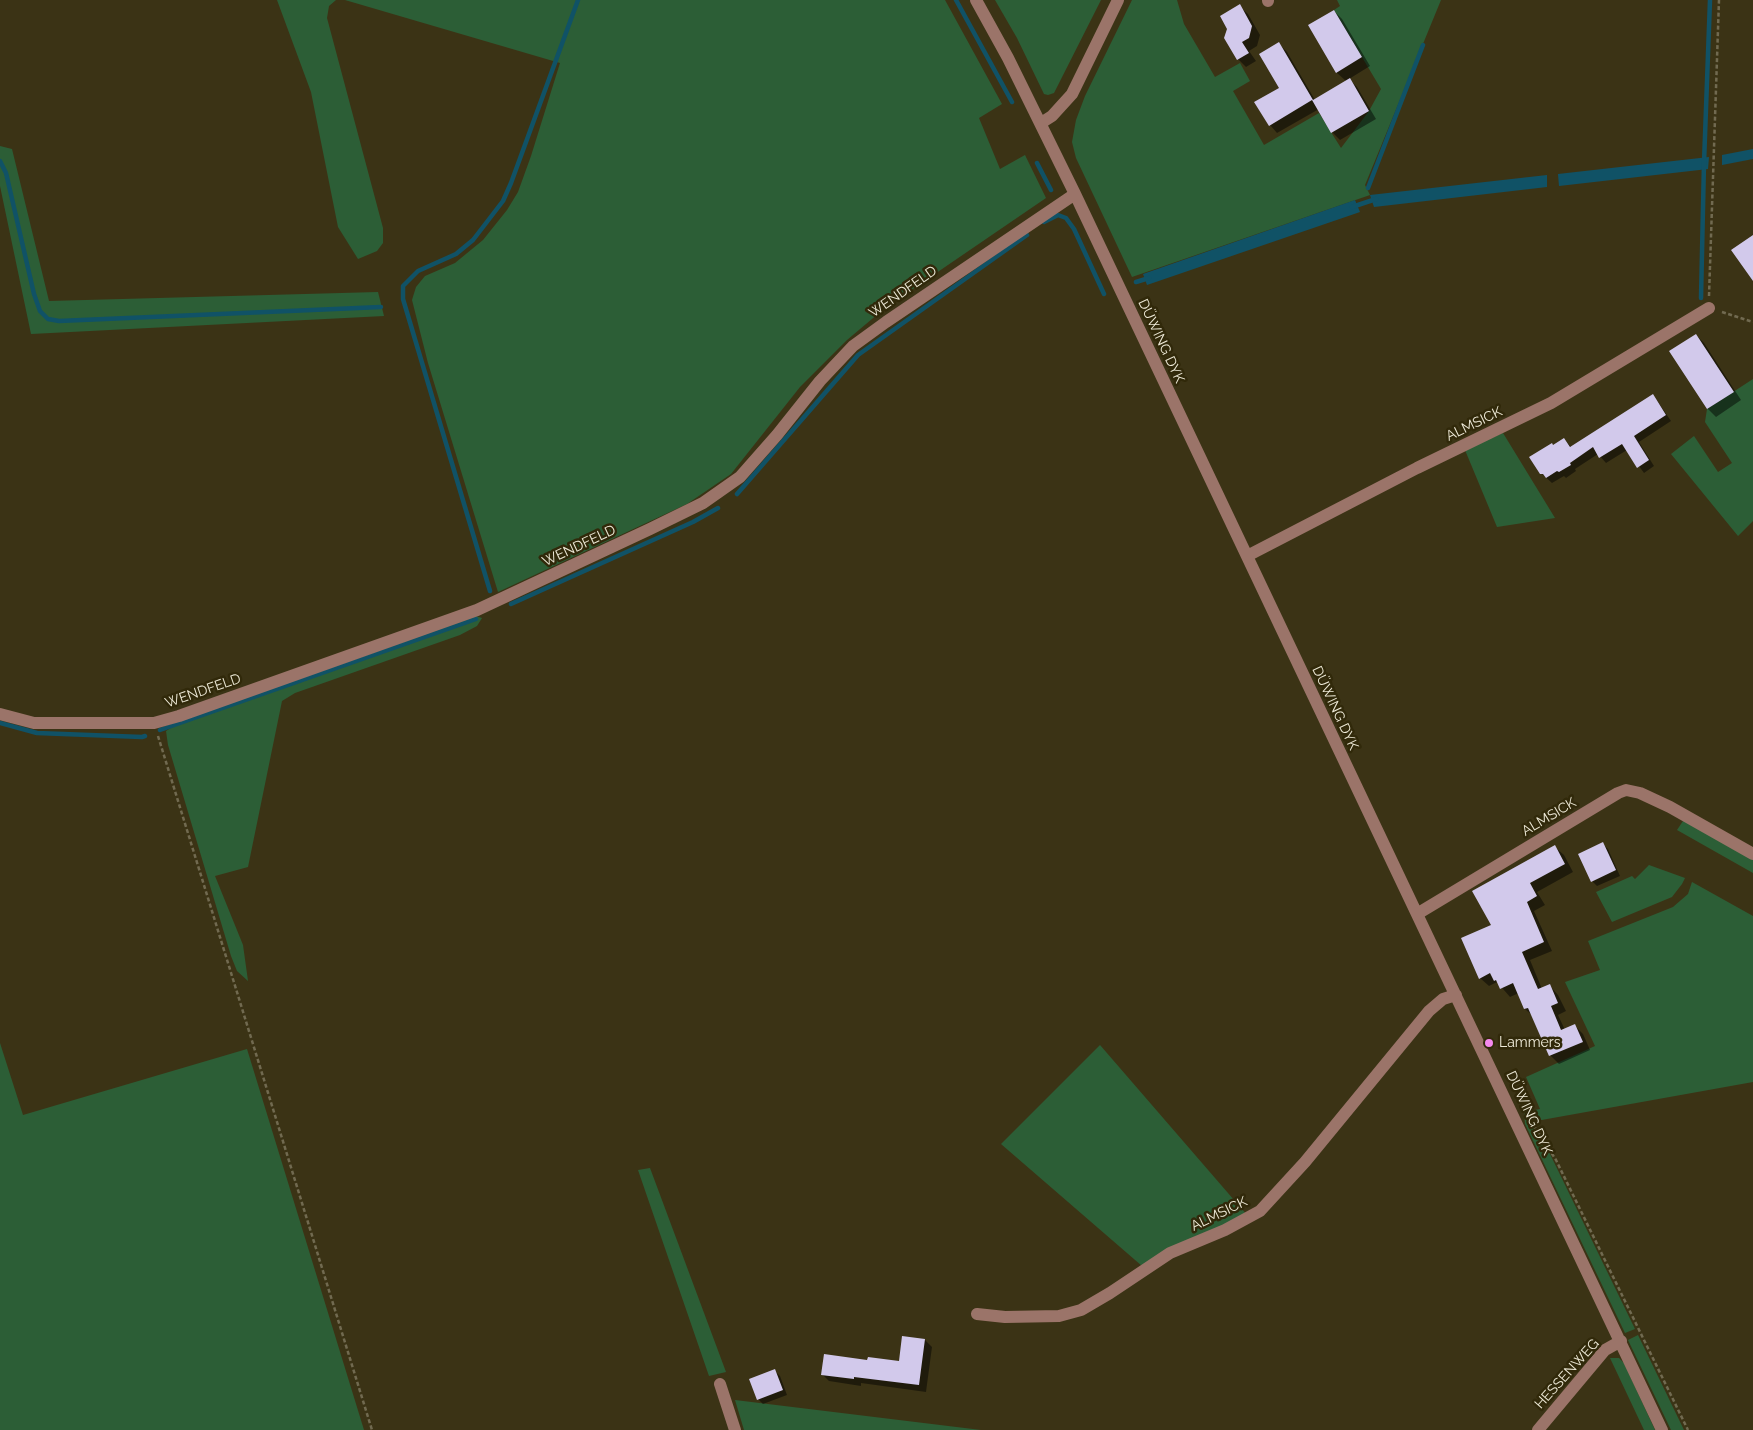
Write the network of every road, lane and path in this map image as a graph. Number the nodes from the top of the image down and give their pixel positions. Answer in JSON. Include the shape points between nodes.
{"nodes":[{"id":1,"x":976,"y":0,"type":"edge"},
{"id":2,"x":1118,"y":0,"type":"edge"},
{"id":3,"x":1719,"y":0,"type":"edge"},
{"id":4,"x":1040,"y":123,"type":"junction"},
{"id":5,"x":1075,"y":194,"type":"junction"},
{"id":6,"x":1709,"y":308,"type":"junction"},
{"id":7,"x":1753,"y":322,"type":"edge"},
{"id":8,"x":1247,"y":556,"type":"junction"},
{"id":9,"x":0,"y":714,"type":"edge"},
{"id":10,"x":154,"y":723,"type":"junction"},
{"id":11,"x":1753,"y":854,"type":"edge"},
{"id":12,"x":1417,"y":914,"type":"junction"},
{"id":13,"x":1456,"y":995,"type":"junction"},
{"id":14,"x":976,"y":1314,"type":"dead end"},
{"id":15,"x":1621,"y":1341,"type":"junction"},
{"id":16,"x":720,"y":1384,"type":"dead end"},
{"id":17,"x":372,"y":1430,"type":"edge"},
{"id":18,"x":735,"y":1430,"type":"edge"},
{"id":19,"x":1538,"y":1430,"type":"edge"},
{"id":20,"x":1662,"y":1430,"type":"edge"}],
"edges":[{"from":1,"to":4,"type":"street","name":"DÜWING DYK"},
{"from":2,"to":4,"type":"street","via":[[1072,94],[1052,116]]},
{"from":3,"to":6,"type":"path"},
{"from":4,"to":5,"type":"street","name":"DÜWING DYK"},
{"from":5,"to":8,"type":"street","name":"DÜWING DYK"},
{"from":5,"to":10,"type":"street","name":"WENDFELD","via":[[853,346],[740,477],[703,503],[477,610]]},
{"from":6,"to":7,"type":"path"},
{"from":6,"to":8,"type":"street","name":"ALMSICK","via":[[1551,403]]},
{"from":8,"to":12,"type":"street","name":"DÜWING DYK"},
{"from":9,"to":10,"type":"street","name":"WENDFELD","via":[[34,723]]},
{"from":10,"to":17,"type":"path"},
{"from":11,"to":12,"type":"street","name":"ALMSICK","via":[[1670,807],[1626,790]]},
{"from":12,"to":13,"type":"street","name":"DÜWING DYK"},
{"from":13,"to":14,"type":"street","name":"ALMSICK","via":[[1443,999],[1429,1011],[1305,1162],[1260,1211],[1170,1253],[1081,1310],[1059,1316]]},
{"from":13,"to":15,"type":"street","name":"DÜWING DYK"},
{"from":15,"to":19,"type":"street","name":"HESSENWEG","via":[[1605,1350]]},
{"from":15,"to":20,"type":"street","name":"DÜWING DYK"},
{"from":16,"to":18,"type":"street"}]}
